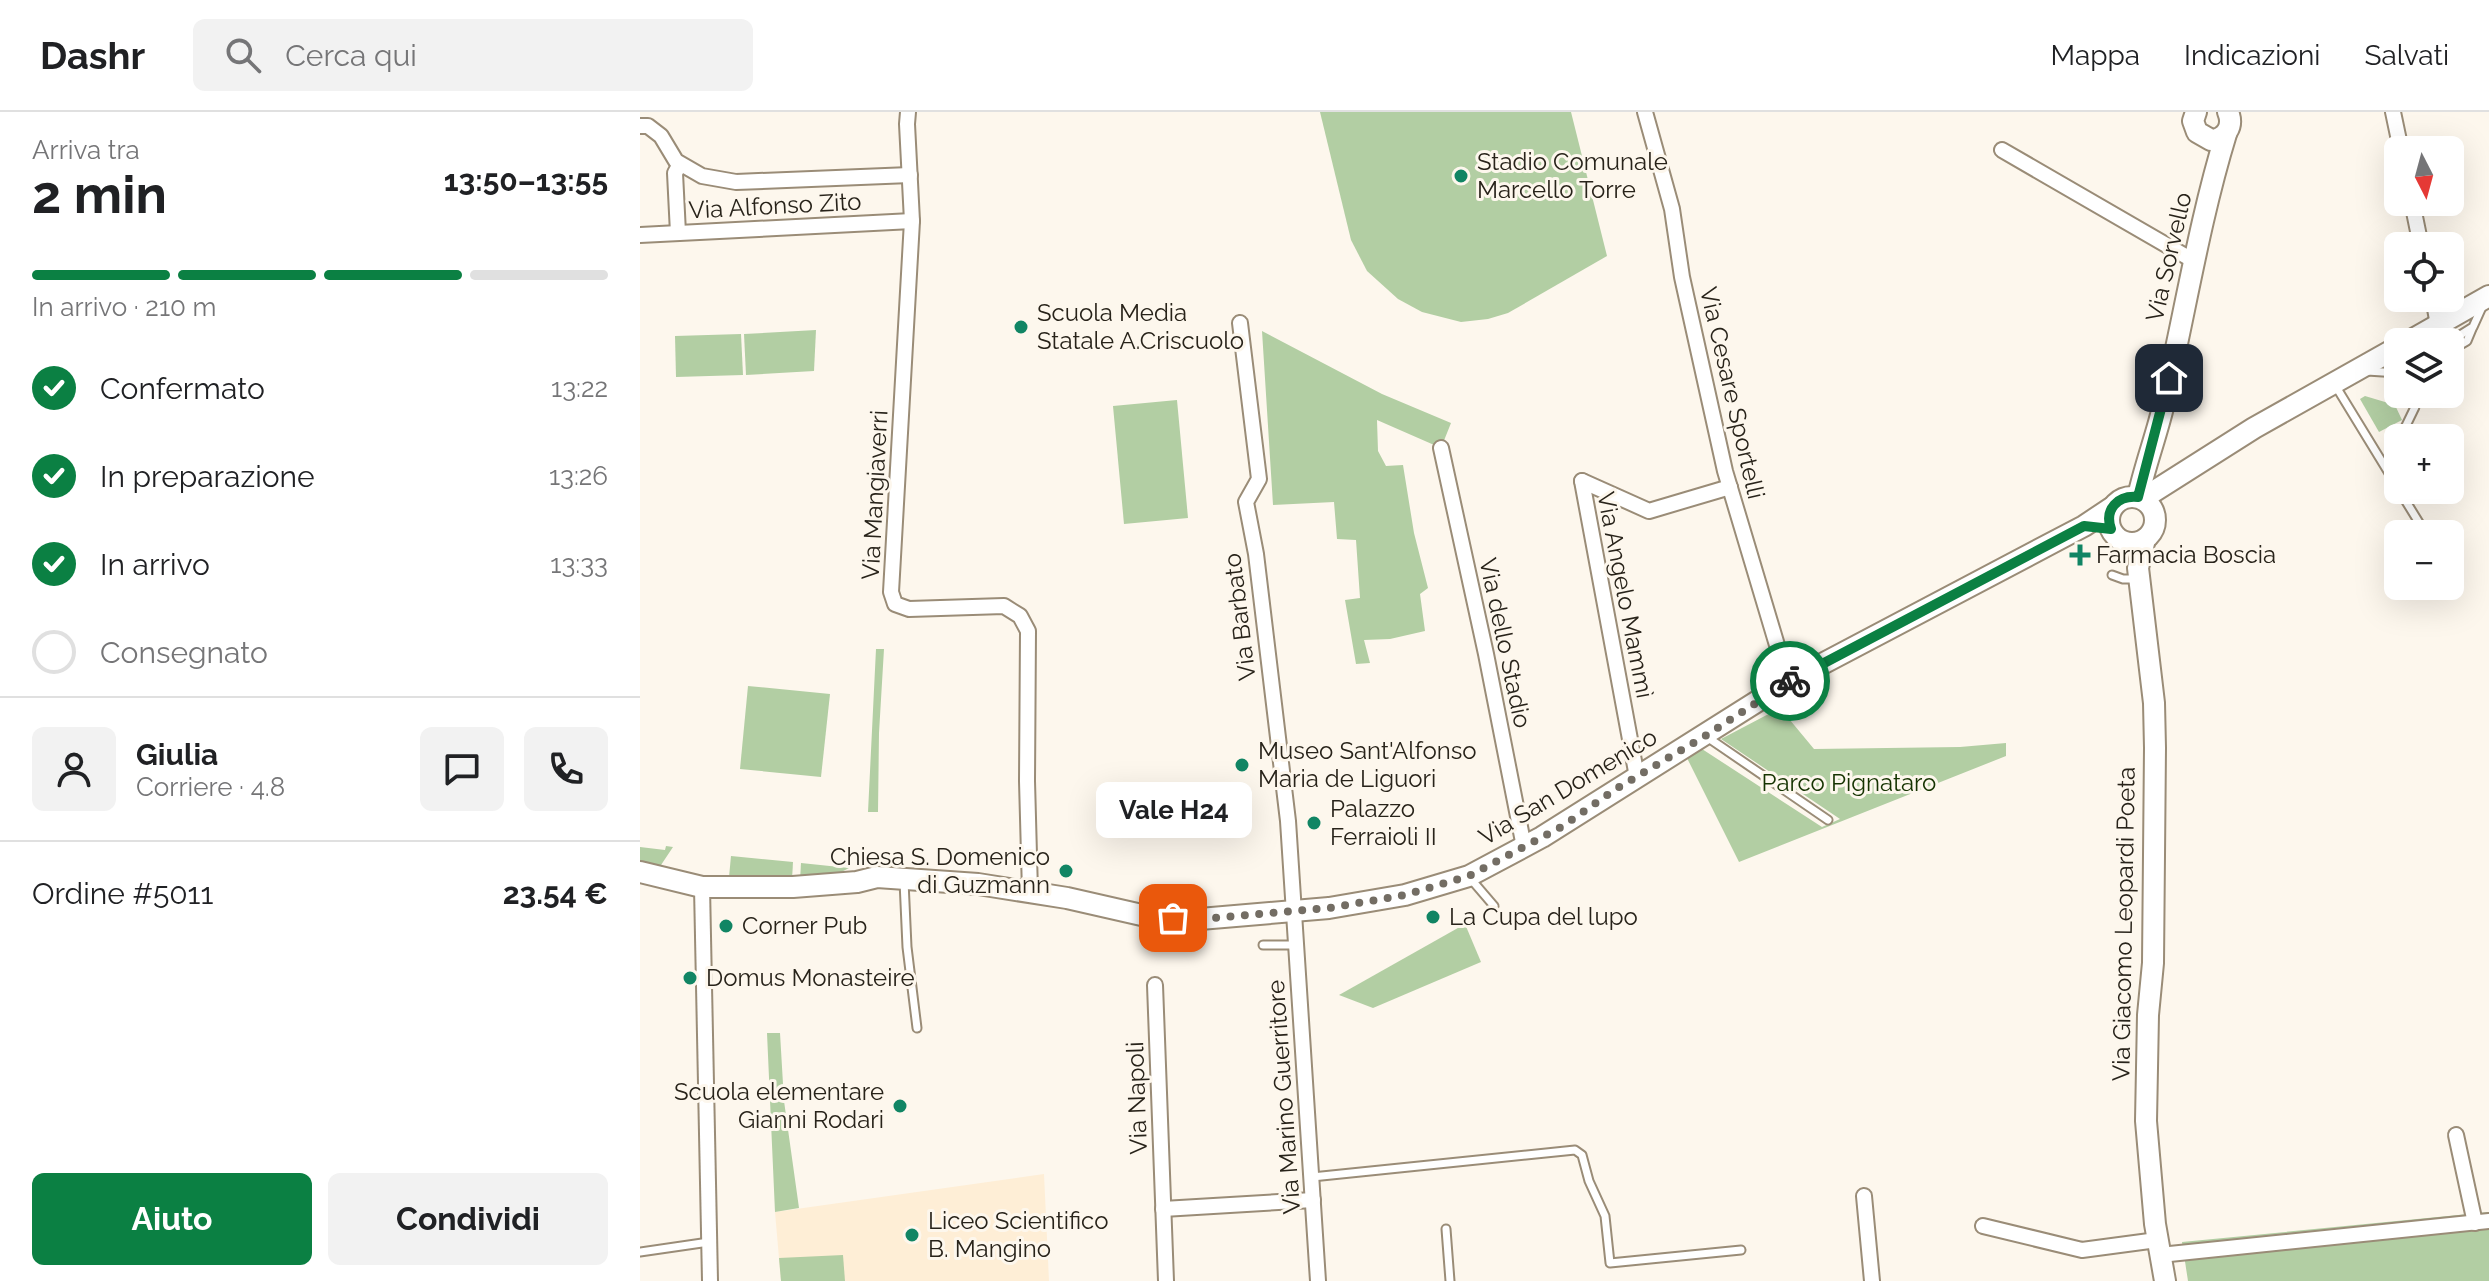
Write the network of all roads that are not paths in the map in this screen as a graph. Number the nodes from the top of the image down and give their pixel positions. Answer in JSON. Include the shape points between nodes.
{"nodes":[{"id":1,"x":908,"y":112,"type":"edge"},
{"id":2,"x":1645,"y":112,"type":"edge"},
{"id":3,"x":2393,"y":112,"type":"edge"},
{"id":4,"x":2193,"y":113,"type":"edge"},
{"id":5,"x":2224,"y":123,"type":"edge"},
{"id":6,"x":644,"y":126,"type":"edge"},
{"id":7,"x":2398,"y":136,"type":"edge"},
{"id":8,"x":2002,"y":150,"type":"dead end"},
{"id":9,"x":680,"y":164,"type":"junction"},
{"id":10,"x":910,"y":175,"type":"junction"},
{"id":11,"x":912,"y":221,"type":"junction"},
{"id":12,"x":678,"y":233,"type":"junction"},
{"id":13,"x":640,"y":235,"type":"edge"},
{"id":14,"x":2194,"y":261,"type":"junction"},
{"id":15,"x":2487,"y":297,"type":"edge"},
{"id":16,"x":1240,"y":323,"type":"dead end"},
{"id":17,"x":2473,"y":327,"type":"junction"},
{"id":18,"x":2450,"y":328,"type":"edge"},
{"id":19,"x":2464,"y":329,"type":"edge"},
{"id":20,"x":2464,"y":343,"type":"edge"},
{"id":21,"x":2384,"y":355,"type":"edge"},
{"id":22,"x":2357,"y":370,"type":"junction"},
{"id":23,"x":2384,"y":373,"type":"edge"},
{"id":24,"x":2334,"y":383,"type":"junction"},
{"id":25,"x":1441,"y":448,"type":"dead end"},
{"id":26,"x":2384,"y":466,"type":"edge"},
{"id":27,"x":1730,"y":487,"type":"junction"},
{"id":28,"x":2134,"y":503,"type":"junction"},
{"id":29,"x":2084,"y":526,"type":"junction"},
{"id":30,"x":2117,"y":536,"type":"junction"},
{"id":31,"x":2145,"y":539,"type":"junction"},
{"id":32,"x":2138,"y":573,"type":"junction"},
{"id":33,"x":2112,"y":575,"type":"dead end"},
{"id":34,"x":1788,"y":682,"type":"junction"},
{"id":35,"x":1705,"y":736,"type":"junction"},
{"id":36,"x":1637,"y":777,"type":"junction"},
{"id":37,"x":1828,"y":820,"type":"dead end"},
{"id":38,"x":1524,"y":847,"type":"junction"},
{"id":39,"x":640,"y":872,"type":"edge"},
{"id":40,"x":1469,"y":876,"type":"junction"},
{"id":41,"x":904,"y":879,"type":"junction"},
{"id":42,"x":702,"y":887,"type":"junction"},
{"id":43,"x":1030,"y":892,"type":"junction"},
{"id":44,"x":1494,"y":906,"type":"dead end"},
{"id":45,"x":1294,"y":911,"type":"junction"},
{"id":46,"x":1263,"y":945,"type":"dead end"},
{"id":47,"x":1295,"y":945,"type":"junction"},
{"id":48,"x":1155,"y":985,"type":"dead end"},
{"id":49,"x":917,"y":1028,"type":"dead end"},
{"id":50,"x":2456,"y":1135,"type":"dead end"},
{"id":51,"x":1311,"y":1177,"type":"junction"},
{"id":52,"x":1864,"y":1196,"type":"dead end"},
{"id":53,"x":1313,"y":1200,"type":"junction"},
{"id":54,"x":1163,"y":1209,"type":"junction"},
{"id":55,"x":2482,"y":1222,"type":"edge"},
{"id":56,"x":1983,"y":1226,"type":"dead end"},
{"id":57,"x":1446,"y":1229,"type":"dead end"},
{"id":58,"x":709,"y":1242,"type":"junction"},
{"id":59,"x":2159,"y":1248,"type":"junction"},
{"id":60,"x":1741,"y":1250,"type":"dead end"},
{"id":61,"x":640,"y":1252,"type":"edge"},
{"id":62,"x":710,"y":1281,"type":"edge"},
{"id":63,"x":1166,"y":1281,"type":"edge"},
{"id":64,"x":1318,"y":1281,"type":"edge"},
{"id":65,"x":1450,"y":1281,"type":"edge"},
{"id":66,"x":1872,"y":1281,"type":"edge"},
{"id":67,"x":2165,"y":1281,"type":"edge"}],
"edges":[{"from":1,"to":10,"type":"street","name":"Via Mangiaverri"},
{"from":2,"to":27,"type":"street","name":"Via Cesare Sportelli","via":[[1672,209],[1682,277]]},
{"from":3,"to":7,"type":"street"},
{"from":4,"to":5,"type":"street","name":"Via Sorvello","via":[[2194,127]]},
{"from":5,"to":14,"type":"street","name":"Via Sorvello"},
{"from":6,"to":9,"type":"street","via":[[661,136]]},
{"from":8,"to":14,"type":"street"},
{"from":9,"to":10,"type":"street","via":[[702,176],[736,182]]},
{"from":9,"to":12,"type":"street","via":[[675,173]]},
{"from":10,"to":11,"type":"street","name":"Via Mangiaverri"},
{"from":11,"to":12,"type":"street","name":"Via Alfonso Zito"},
{"from":11,"to":43,"type":"street","name":"Via Mangiaverri","via":[[891,592],[895,604],[909,609],[1004,606],[1020,616],[1028,631]]},
{"from":12,"to":13,"type":"street","name":"Via Alfonso Zito"},
{"from":14,"to":28,"type":"street","name":"Via Sorvello","via":[[2163,406]]},
{"from":15,"to":17,"type":"lane"},
{"from":15,"to":18,"type":"street"},
{"from":16,"to":45,"type":"street","name":"Via Barbato","via":[[1259,479],[1246,502],[1288,821]]},
{"from":17,"to":19,"type":"lane"},
{"from":17,"to":20,"type":"lane"},
{"from":21,"to":22,"type":"street","name":"Via San Domenico"},
{"from":22,"to":23,"type":"lane"},
{"from":22,"to":24,"type":"street","name":"Via San Domenico"},
{"from":24,"to":26,"type":"lane"},
{"from":24,"to":28,"type":"street","name":"Via San Domenico"},
{"from":25,"to":38,"type":"street","name":"Via dello Stadio"},
{"from":27,"to":34,"type":"street","name":"Via Cesare Sportelli"},
{"from":27,"to":36,"type":"street","name":"Via Angelo Mammì","via":[[1649,511],[1582,481]]},
{"from":28,"to":29,"type":"street","name":"Via San Domenico"},
{"from":28,"to":30,"type":"street","via":[[2108,522]]},
{"from":28,"to":31,"type":"street","via":[[2154,527]]},
{"from":29,"to":30,"type":"street"},
{"from":29,"to":34,"type":"street","name":"Via San Domenico"},
{"from":30,"to":31,"type":"street","via":[[2135,543]]},
{"from":30,"to":32,"type":"street"},
{"from":31,"to":32,"type":"street"},
{"from":32,"to":33,"type":"lane","via":[[2123,579]]},
{"from":32,"to":59,"type":"street","name":"Via Giacomo Leopardi Poeta","via":[[2154,703],[2146,1121]]},
{"from":34,"to":35,"type":"street","name":"Via San Domenico"},
{"from":35,"to":36,"type":"street","name":"Via San Domenico"},
{"from":35,"to":37,"type":"lane"},
{"from":36,"to":38,"type":"street","name":"Via San Domenico"},
{"from":38,"to":40,"type":"street","name":"Via San Domenico"},
{"from":39,"to":42,"type":"street","name":"Via San Domenico"},
{"from":40,"to":44,"type":"lane"},
{"from":40,"to":45,"type":"street","name":"Via San Domenico","via":[[1405,895]]},
{"from":41,"to":42,"type":"street","name":"Via San Domenico"},
{"from":41,"to":43,"type":"street","name":"Via San Domenico"},
{"from":41,"to":49,"type":"lane"},
{"from":42,"to":58,"type":"street"},
{"from":43,"to":45,"type":"street","name":"Via San Domenico","via":[[1146,916],[1200,919]]},
{"from":45,"to":47,"type":"street","name":"Via Marino Guerritore"},
{"from":46,"to":47,"type":"lane"},
{"from":47,"to":51,"type":"street","name":"Via Marino Guerritore"},
{"from":48,"to":54,"type":"street","name":"Via Napoli"},
{"from":50,"to":55,"type":"street"},
{"from":51,"to":53,"type":"street","name":"Via Marino Guerritore"},
{"from":51,"to":60,"type":"lane","via":[[1575,1150],[1582,1155],[1605,1216],[1610,1263]]},
{"from":52,"to":66,"type":"street"},
{"from":53,"to":54,"type":"street"},
{"from":53,"to":64,"type":"street","name":"Via Marino Guerritore"},
{"from":54,"to":63,"type":"street","name":"Via Napoli"},
{"from":55,"to":59,"type":"street"},
{"from":56,"to":59,"type":"street","via":[[2082,1250]]},
{"from":57,"to":65,"type":"lane"},
{"from":58,"to":61,"type":"lane"},
{"from":58,"to":62,"type":"street"},
{"from":59,"to":67,"type":"street","name":"Via Giacomo Leopardi Poeta"}]}
